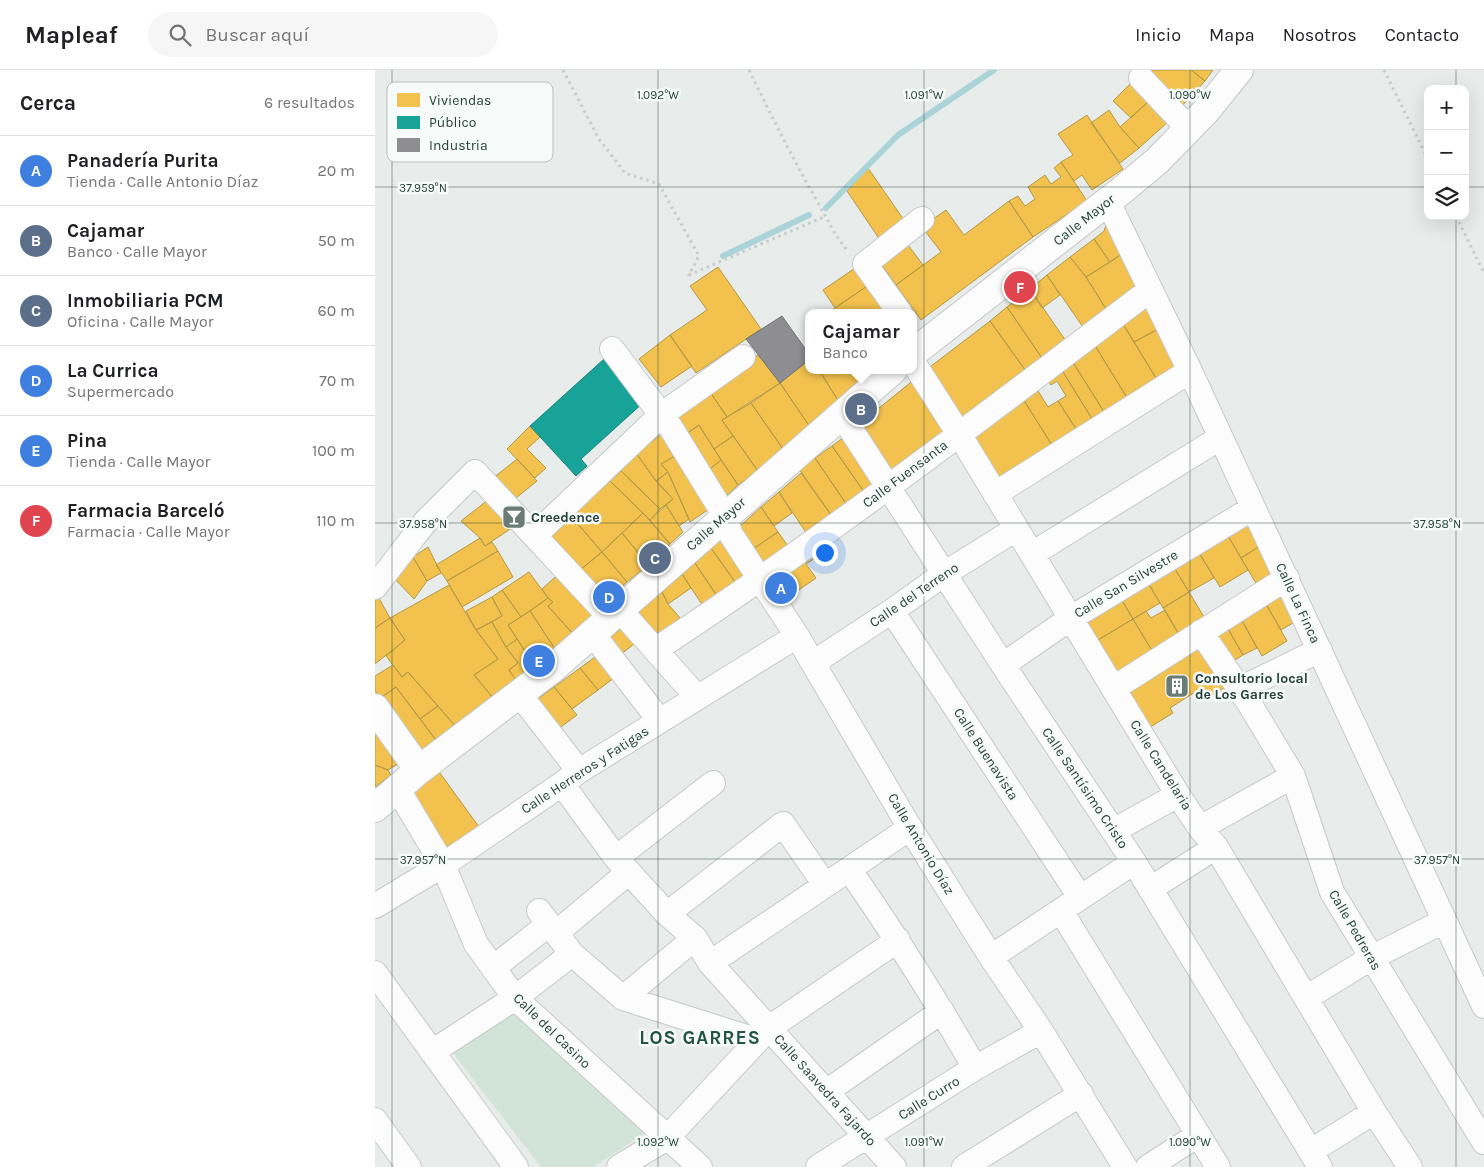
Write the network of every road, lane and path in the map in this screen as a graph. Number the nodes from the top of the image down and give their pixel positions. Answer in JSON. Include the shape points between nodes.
{"nodes":[{"id":1,"x":563,"y":70,"type":"edge"},
{"id":2,"x":749,"y":70,"type":"edge"},
{"id":3,"x":1239,"y":70,"type":"edge"},
{"id":4,"x":1384,"y":70,"type":"edge"},
{"id":5,"x":1141,"y":78,"type":"dead end"},
{"id":6,"x":1189,"y":129,"type":"junction"},
{"id":7,"x":1424,"y":151,"type":"edge"},
{"id":8,"x":1108,"y":202,"type":"junction"},
{"id":9,"x":826,"y":216,"type":"junction"},
{"id":10,"x":922,"y":219,"type":"dead end"},
{"id":11,"x":1458,"y":220,"type":"edge"},
{"id":12,"x":865,"y":264,"type":"junction"},
{"id":13,"x":1484,"y":273,"type":"edge"},
{"id":14,"x":1151,"y":290,"type":"junction"},
{"id":15,"x":897,"y":309,"type":"edge"},
{"id":16,"x":917,"y":347,"type":"edge"},
{"id":17,"x":612,"y":349,"type":"dead end"},
{"id":18,"x":917,"y":350,"type":"edge"},
{"id":19,"x":743,"y":357,"type":"dead end"},
{"id":20,"x":1190,"y":371,"type":"junction"},
{"id":21,"x":888,"y":374,"type":"edge"},
{"id":22,"x":841,"y":414,"type":"junction"},
{"id":23,"x":661,"y":415,"type":"junction"},
{"id":24,"x":959,"y":434,"type":"junction"},
{"id":25,"x":1220,"y":438,"type":"junction"},
{"id":26,"x":889,"y":487,"type":"junction"},
{"id":27,"x":995,"y":494,"type":"junction"},
{"id":28,"x":1253,"y":508,"type":"junction"},
{"id":29,"x":725,"y":516,"type":"junction"},
{"id":30,"x":1016,"y":529,"type":"junction"},
{"id":31,"x":535,"y":535,"type":"junction"},
{"id":32,"x":1031,"y":554,"type":"junction"},
{"id":33,"x":944,"y":574,"type":"junction"},
{"id":34,"x":761,"y":578,"type":"junction"},
{"id":35,"x":1287,"y":578,"type":"junction"},
{"id":36,"x":375,"y":587,"type":"edge"},
{"id":37,"x":892,"y":611,"type":"junction"},
{"id":38,"x":1071,"y":618,"type":"junction"},
{"id":39,"x":607,"y":620,"type":"junction"},
{"id":40,"x":1201,"y":632,"type":"junction"},
{"id":41,"x":797,"y":636,"type":"junction"},
{"id":42,"x":655,"y":650,"type":"junction"},
{"id":43,"x":1320,"y":650,"type":"junction"},
{"id":44,"x":813,"y":663,"type":"junction"},
{"id":45,"x":1003,"y":665,"type":"junction"},
{"id":46,"x":1114,"y":688,"type":"junction"},
{"id":47,"x":1240,"y":689,"type":"junction"},
{"id":48,"x":520,"y":694,"type":"junction"},
{"id":49,"x":697,"y":697,"type":"junction"},
{"id":50,"x":375,"y":708,"type":"edge"},
{"id":51,"x":660,"y":721,"type":"junction"},
{"id":52,"x":419,"y":770,"type":"junction"},
{"id":53,"x":1293,"y":776,"type":"junction"},
{"id":54,"x":571,"y":778,"type":"junction"},
{"id":55,"x":713,"y":783,"type":"dead end"},
{"id":56,"x":397,"y":788,"type":"junction"},
{"id":57,"x":1178,"y":795,"type":"junction"},
{"id":58,"x":375,"y":808,"type":"edge"},
{"id":59,"x":910,"y":828,"type":"junction"},
{"id":60,"x":1200,"y":828,"type":"junction"},
{"id":61,"x":1113,"y":831,"type":"junction"},
{"id":62,"x":1216,"y":847,"type":"junction"},
{"id":63,"x":1134,"y":862,"type":"junction"},
{"id":64,"x":443,"y":865,"type":"junction"},
{"id":65,"x":623,"y":865,"type":"junction"},
{"id":66,"x":849,"y":869,"type":"junction"},
{"id":67,"x":825,"y":885,"type":"junction"},
{"id":68,"x":1150,"y":889,"type":"junction"},
{"id":69,"x":1071,"y":904,"type":"junction"},
{"id":70,"x":375,"y":906,"type":"edge"},
{"id":71,"x":667,"y":914,"type":"junction"},
{"id":72,"x":1444,"y":921,"type":"junction"},
{"id":73,"x":548,"y":923,"type":"junction"},
{"id":74,"x":695,"y":938,"type":"junction"},
{"id":75,"x":898,"y":940,"type":"junction"},
{"id":76,"x":572,"y":954,"type":"junction"},
{"id":77,"x":991,"y":957,"type":"junction"},
{"id":78,"x":1371,"y":958,"type":"junction"},
{"id":79,"x":711,"y":963,"type":"junction"},
{"id":80,"x":493,"y":968,"type":"junction"},
{"id":81,"x":375,"y":973,"type":"edge"},
{"id":82,"x":515,"y":998,"type":"junction"},
{"id":83,"x":623,"y":998,"type":"junction"},
{"id":84,"x":1306,"y":998,"type":"junction"},
{"id":85,"x":1484,"y":1006,"type":"edge"},
{"id":86,"x":943,"y":1011,"type":"junction"},
{"id":87,"x":1041,"y":1031,"type":"junction"},
{"id":88,"x":762,"y":1034,"type":"junction"},
{"id":89,"x":432,"y":1052,"type":"junction"},
{"id":90,"x":975,"y":1068,"type":"junction"},
{"id":91,"x":827,"y":1092,"type":"junction"},
{"id":92,"x":1081,"y":1094,"type":"junction"},
{"id":93,"x":1374,"y":1112,"type":"junction"},
{"id":94,"x":375,"y":1120,"type":"edge"},
{"id":95,"x":1198,"y":1135,"type":"junction"},
{"id":96,"x":867,"y":1137,"type":"junction"},
{"id":97,"x":667,"y":1138,"type":"junction"},
{"id":98,"x":1484,"y":1142,"type":"edge"},
{"id":99,"x":1316,"y":1162,"type":"edge"},
{"id":100,"x":1118,"y":1164,"type":"edge"},
{"id":101,"x":409,"y":1167,"type":"edge"},
{"id":102,"x":516,"y":1167,"type":"edge"},
{"id":103,"x":619,"y":1167,"type":"edge"},
{"id":104,"x":700,"y":1167,"type":"edge"},
{"id":105,"x":818,"y":1167,"type":"edge"},
{"id":106,"x":894,"y":1167,"type":"edge"},
{"id":107,"x":964,"y":1167,"type":"edge"},
{"id":108,"x":1148,"y":1167,"type":"edge"},
{"id":109,"x":1218,"y":1167,"type":"edge"},
{"id":110,"x":1410,"y":1167,"type":"edge"}],
"edges":[{"from":1,"to":9,"type":"path","via":[[599,139],[625,173],[659,184],[699,256],[689,275]]},
{"from":2,"to":9,"type":"path"},
{"from":3,"to":6,"type":"main road","name":"Calle Mayor"},
{"from":4,"to":7,"type":"path"},
{"from":5,"to":6,"type":"street"},
{"from":6,"to":8,"type":"main road","name":"Calle Mayor"},
{"from":8,"to":14,"type":"street","name":"Calle La Finca"},
{"from":8,"to":16,"type":"main road","name":"Calle Mayor"},
{"from":9,"to":12,"type":"path","via":[[836,238],[851,255]]},
{"from":10,"to":12,"type":"street"},
{"from":11,"to":13,"type":"path"},
{"from":12,"to":15,"type":"street"},
{"from":14,"to":20,"type":"street","name":"Calle La Finca"},
{"from":14,"to":24,"type":"street","name":"Calle Fuensanta"},
{"from":17,"to":23,"type":"street","name":"Calle Antonio Díaz"},
{"from":18,"to":24,"type":"street","name":"Calle Candelaria"},
{"from":19,"to":23,"type":"street"},
{"from":20,"to":25,"type":"street","name":"Calle La Finca"},
{"from":20,"to":27,"type":"street"},
{"from":21,"to":22,"type":"main road","name":"Calle Mayor"},
{"from":22,"to":26,"type":"street","name":"Calle Santísimo Cristo"},
{"from":22,"to":29,"type":"main road","name":"Calle Mayor"},
{"from":23,"to":29,"type":"street","name":"Calle Antonio Díaz"},
{"from":23,"to":31,"type":"street"},
{"from":24,"to":26,"type":"street","name":"Calle Fuensanta"},
{"from":24,"to":27,"type":"street","name":"Calle Candelaria"},
{"from":25,"to":28,"type":"street","name":"Calle La Finca"},
{"from":25,"to":32,"type":"street"},
{"from":26,"to":33,"type":"street","name":"Calle Santísimo Cristo"},
{"from":26,"to":34,"type":"street","name":"Calle Fuensanta"},
{"from":27,"to":30,"type":"street","name":"Calle Candelaria"},
{"from":28,"to":35,"type":"street","name":"Calle La Finca"},
{"from":28,"to":38,"type":"street","name":"Calle San Silvestre"},
{"from":29,"to":34,"type":"street","name":"Calle Antonio Díaz","via":[[730,533]]},
{"from":29,"to":39,"type":"main road","name":"Calle Mayor"},
{"from":30,"to":32,"type":"street","name":"Calle Candelaria"},
{"from":30,"to":33,"type":"street","name":"Calle del Terreno"},
{"from":31,"to":36,"type":"street","via":[[475,472],[425,522]]},
{"from":31,"to":39,"type":"street"},
{"from":32,"to":38,"type":"street","name":"Calle Candelaria"},
{"from":33,"to":37,"type":"street","name":"Calle del Terreno"},
{"from":33,"to":45,"type":"street","name":"Calle Santísimo Cristo"},
{"from":34,"to":41,"type":"street","name":"Calle Antonio Díaz"},
{"from":34,"to":42,"type":"street","name":"Calle Fuensanta"},
{"from":35,"to":40,"type":"street"},
{"from":35,"to":43,"type":"street","name":"Calle La Finca"},
{"from":37,"to":44,"type":"street","name":"Calle del Terreno"},
{"from":37,"to":69,"type":"street","name":"Calle Buenavista"},
{"from":38,"to":45,"type":"street","name":"Calle San Silvestre"},
{"from":38,"to":46,"type":"street","name":"Calle Candelaria"},
{"from":39,"to":42,"type":"street"},
{"from":39,"to":48,"type":"main road","name":"Calle Mayor"},
{"from":39,"to":51,"type":"street"},
{"from":40,"to":46,"type":"street"},
{"from":40,"to":47,"type":"street","name":"Calle Pedreras"},
{"from":41,"to":44,"type":"street","name":"Calle Antonio Díaz"},
{"from":41,"to":49,"type":"street","name":"Calle Herreros y Fatigas"},
{"from":42,"to":49,"type":"street"},
{"from":43,"to":47,"type":"street"},
{"from":43,"to":72,"type":"street","name":"Calle La Finca"},
{"from":44,"to":59,"type":"street","name":"Calle Antonio Díaz"},
{"from":45,"to":61,"type":"street","name":"Calle Santísimo Cristo"},
{"from":46,"to":57,"type":"street","name":"Calle Candelaria"},
{"from":47,"to":53,"type":"street","name":"Calle Pedreras"},
{"from":48,"to":52,"type":"main road","name":"Calle Mayor"},
{"from":48,"to":54,"type":"street","name":"Calle Saavedra Fajardo"},
{"from":49,"to":51,"type":"street","name":"Calle Herreros y Fatigas"},
{"from":50,"to":52,"type":"main road"},
{"from":51,"to":54,"type":"street","name":"Calle Herreros y Fatigas"},
{"from":52,"to":56,"type":"main road","name":"Calle Mayor"},
{"from":53,"to":60,"type":"street"},
{"from":53,"to":78,"type":"street","name":"Calle Pedreras","via":[[1332,892]]},
{"from":54,"to":64,"type":"street","name":"Calle Herreros y Fatigas"},
{"from":54,"to":65,"type":"street","name":"Calle Saavedra Fajardo"},
{"from":55,"to":65,"type":"street"},
{"from":56,"to":58,"type":"main road","name":"Calle Mayor"},
{"from":56,"to":64,"type":"street","name":"Calle del Casino"},
{"from":57,"to":60,"type":"street","name":"Calle Candelaria"},
{"from":57,"to":61,"type":"street"},
{"from":59,"to":66,"type":"street"},
{"from":59,"to":77,"type":"street","name":"Calle Antonio Díaz"},
{"from":60,"to":62,"type":"street","name":"Calle Candelaria"},
{"from":61,"to":63,"type":"street","name":"Calle Santísimo Cristo"},
{"from":62,"to":68,"type":"street"},
{"from":62,"to":84,"type":"street","name":"Calle Candelaria"},
{"from":63,"to":68,"type":"street","name":"Calle Santísimo Cristo"},
{"from":63,"to":69,"type":"street"},
{"from":64,"to":70,"type":"street","name":"Calle Herreros y Fatigas"},
{"from":64,"to":80,"type":"street","name":"Calle del Casino","via":[[476,944]]},
{"from":65,"to":71,"type":"street","name":"Calle Saavedra Fajardo"},
{"from":65,"to":73,"type":"street"},
{"from":66,"to":67,"type":"street"},
{"from":66,"to":75,"type":"street"},
{"from":67,"to":71,"type":"street","via":[[783,824]]},
{"from":67,"to":79,"type":"street"},
{"from":68,"to":99,"type":"street","name":"Calle Santísimo Cristo"},
{"from":69,"to":77,"type":"street"},
{"from":69,"to":95,"type":"street","name":"Calle Buenavista"},
{"from":71,"to":74,"type":"street","name":"Calle Saavedra Fajardo"},
{"from":72,"to":78,"type":"street"},
{"from":72,"to":85,"type":"street","name":"Calle La Finca"},
{"from":73,"to":76,"type":"street"},
{"from":73,"to":80,"type":"street"},
{"from":74,"to":79,"type":"street","name":"Calle Saavedra Fajardo"},
{"from":74,"to":83,"type":"street"},
{"from":75,"to":86,"type":"street"},
{"from":75,"to":88,"type":"street"},
{"from":76,"to":82,"type":"street"},
{"from":76,"to":83,"type":"street"},
{"from":77,"to":87,"type":"street","name":"Calle Antonio Díaz"},
{"from":78,"to":84,"type":"street"},
{"from":78,"to":98,"type":"street","name":"Calle Pedreras"},
{"from":79,"to":88,"type":"street","name":"Calle Saavedra Fajardo"},
{"from":80,"to":82,"type":"street","name":"Calle del Casino"},
{"from":81,"to":89,"type":"street"},
{"from":82,"to":89,"type":"street"},
{"from":82,"to":97,"type":"street","name":"Calle del Casino"},
{"from":83,"to":88,"type":"street"},
{"from":84,"to":93,"type":"street","name":"Calle Candelaria"},
{"from":86,"to":90,"type":"street"},
{"from":86,"to":91,"type":"street"},
{"from":87,"to":90,"type":"street","name":"Calle Curro"},
{"from":87,"to":92,"type":"street","name":"Calle Antonio Díaz"},
{"from":88,"to":91,"type":"street","name":"Calle Saavedra Fajardo"},
{"from":88,"to":97,"type":"street"},
{"from":89,"to":102,"type":"street"},
{"from":90,"to":96,"type":"street","name":"Calle Curro"},
{"from":91,"to":96,"type":"street","name":"Calle Saavedra Fajardo"},
{"from":92,"to":100,"type":"street","name":"Calle Antonio Díaz"},
{"from":92,"to":107,"type":"street"},
{"from":93,"to":99,"type":"street"},
{"from":93,"to":110,"type":"street","name":"Calle Candelaria"},
{"from":94,"to":101,"type":"street"},
{"from":95,"to":108,"type":"street"},
{"from":95,"to":109,"type":"street","name":"Calle Buenavista"},
{"from":96,"to":105,"type":"street","name":"Calle Curro"},
{"from":96,"to":106,"type":"street","name":"Calle Saavedra Fajardo"},
{"from":97,"to":103,"type":"street"},
{"from":97,"to":104,"type":"street","name":"Calle del Casino"}]}
